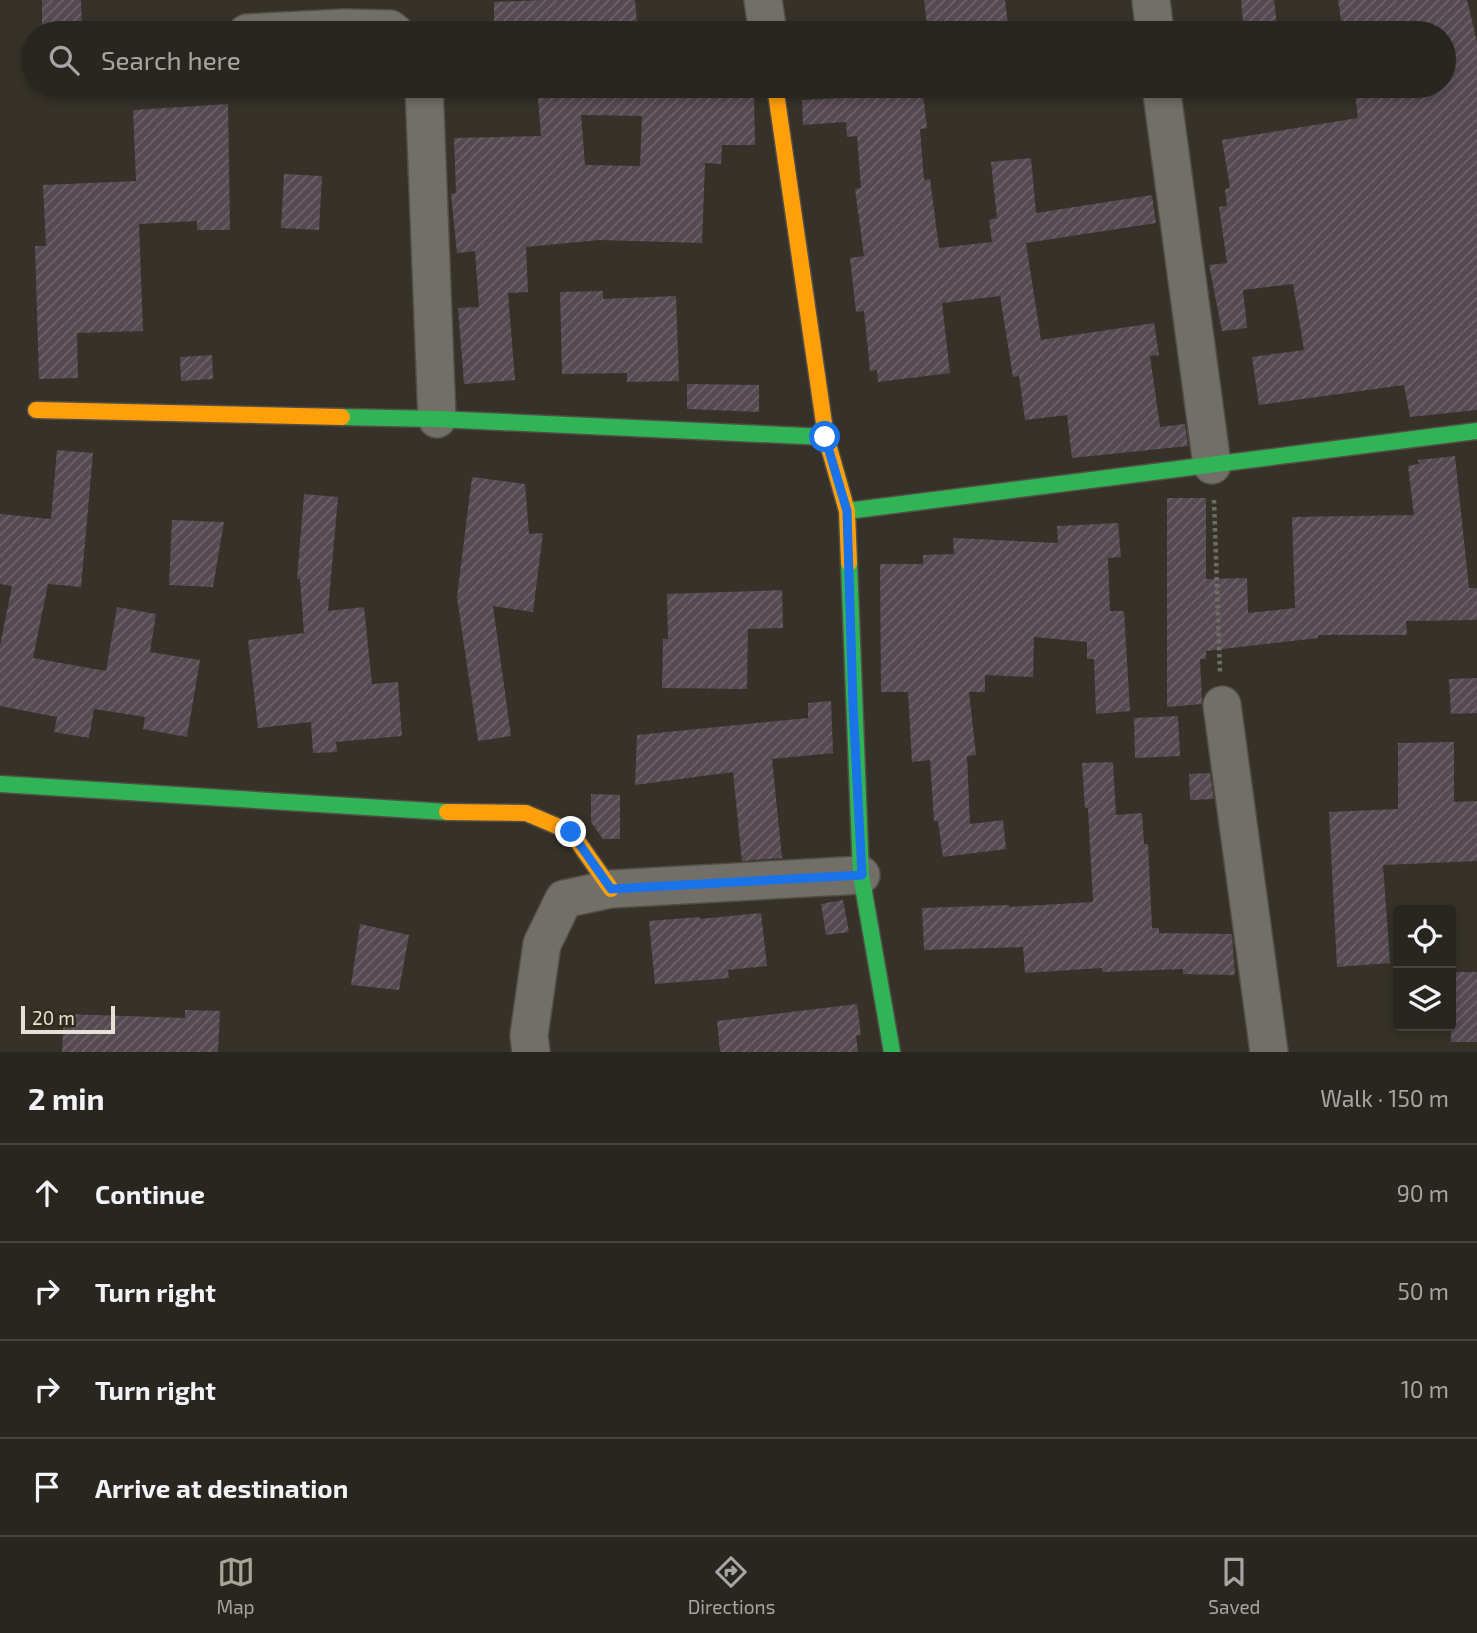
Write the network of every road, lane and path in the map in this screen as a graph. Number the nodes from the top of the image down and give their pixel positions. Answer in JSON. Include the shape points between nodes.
{"nodes":[{"id":1,"x":763,"y":0,"type":"edge"},
{"id":2,"x":1151,"y":0,"type":"edge"},
{"id":3,"x":766,"y":21,"type":"edge"},
{"id":4,"x":1154,"y":21,"type":"edge"},
{"id":5,"x":424,"y":98,"type":"edge"},
{"id":6,"x":777,"y":98,"type":"edge"},
{"id":7,"x":1163,"y":98,"type":"edge"},
{"id":8,"x":36,"y":410,"type":"dead end"},
{"id":9,"x":437,"y":419,"type":"junction"},
{"id":10,"x":1477,"y":431,"type":"edge"},
{"id":11,"x":825,"y":437,"type":"junction"},
{"id":12,"x":1212,"y":465,"type":"junction"},
{"id":13,"x":847,"y":511,"type":"junction"},
{"id":14,"x":1222,"y":705,"type":"joint"},
{"id":15,"x":0,"y":784,"type":"edge"},
{"id":16,"x":862,"y":875,"type":"junction"},
{"id":17,"x":611,"y":889,"type":"junction"},
{"id":18,"x":531,"y":1052,"type":"edge"},
{"id":19,"x":892,"y":1052,"type":"edge"},
{"id":20,"x":1269,"y":1052,"type":"edge"}],
"edges":[{"from":1,"to":3,"type":"street"},
{"from":2,"to":4,"type":"street"},
{"from":5,"to":9,"type":"street"},
{"from":6,"to":11,"type":"street"},
{"from":7,"to":12,"type":"street"},
{"from":8,"to":9,"type":"street"},
{"from":9,"to":11,"type":"street"},
{"from":10,"to":12,"type":"street"},
{"from":11,"to":13,"type":"street"},
{"from":12,"to":13,"type":"street"},
{"from":12,"to":14,"type":"path"},
{"from":13,"to":16,"type":"street"},
{"from":14,"to":20,"type":"street"},
{"from":15,"to":17,"type":"street","via":[[472,814],[526,813],[571,832]]},
{"from":16,"to":17,"type":"street"},
{"from":16,"to":19,"type":"street"},
{"from":17,"to":18,"type":"street","via":[[564,899],[541,944],[529,1035]]}]}
